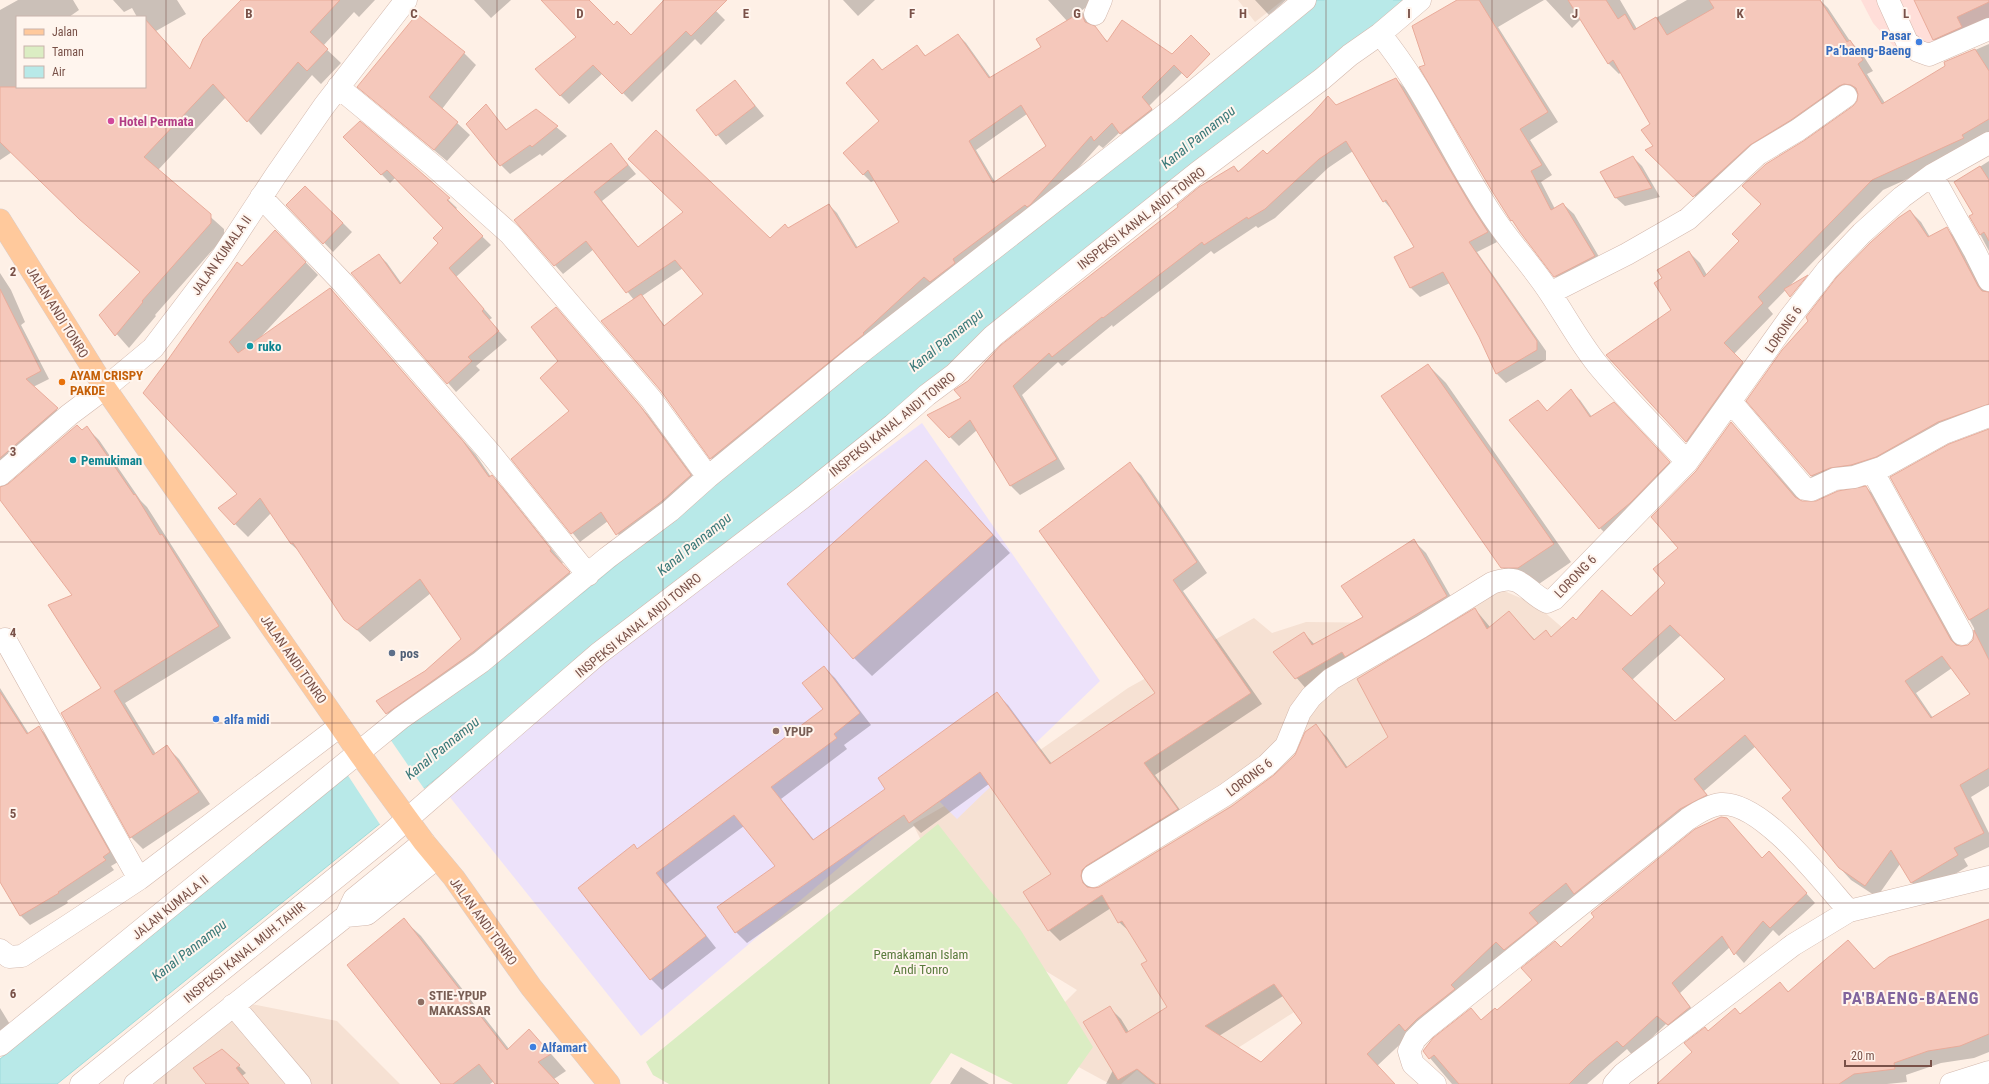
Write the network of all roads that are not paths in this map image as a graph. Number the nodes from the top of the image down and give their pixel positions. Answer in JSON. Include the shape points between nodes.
{"nodes":[{"id":1,"x":406,"y":0,"type":"edge"},
{"id":2,"x":1305,"y":0,"type":"edge"},
{"id":3,"x":1420,"y":0,"type":"edge"},
{"id":4,"x":1888,"y":0,"type":"edge"},
{"id":5,"x":1989,"y":30,"type":"edge"},
{"id":6,"x":1380,"y":34,"type":"junction"},
{"id":7,"x":338,"y":87,"type":"junction"},
{"id":8,"x":1846,"y":96,"type":"dead end"},
{"id":9,"x":1989,"y":143,"type":"edge"},
{"id":10,"x":1932,"y":175,"type":"junction"},
{"id":11,"x":261,"y":197,"type":"junction"},
{"id":12,"x":0,"y":220,"type":"edge"},
{"id":13,"x":1989,"y":280,"type":"edge"},
{"id":14,"x":1550,"y":293,"type":"junction"},
{"id":15,"x":105,"y":388,"type":"junction"},
{"id":16,"x":1731,"y":402,"type":"junction"},
{"id":17,"x":1989,"y":416,"type":"edge"},
{"id":18,"x":1687,"y":462,"type":"junction"},
{"id":19,"x":1873,"y":472,"type":"junction"},
{"id":20,"x":0,"y":475,"type":"edge"},
{"id":21,"x":708,"y":477,"type":"junction"},
{"id":22,"x":588,"y":575,"type":"junction"},
{"id":23,"x":1962,"y":634,"type":"dead end"},
{"id":24,"x":0,"y":642,"type":"edge"},
{"id":25,"x":340,"y":726,"type":"junction"},
{"id":26,"x":362,"y":757,"type":"junction"},
{"id":27,"x":403,"y":815,"type":"junction"},
{"id":28,"x":430,"y":850,"type":"junction"},
{"id":29,"x":1093,"y":876,"type":"dead end"},
{"id":30,"x":1989,"y":877,"type":"edge"},
{"id":31,"x":139,"y":879,"type":"junction"},
{"id":32,"x":1849,"y":911,"type":"junction"},
{"id":33,"x":0,"y":950,"type":"edge"},
{"id":34,"x":233,"y":1005,"type":"junction"},
{"id":35,"x":0,"y":1045,"type":"edge"},
{"id":36,"x":1989,"y":1072,"type":"edge"},
{"id":37,"x":81,"y":1084,"type":"edge"},
{"id":38,"x":135,"y":1084,"type":"edge"},
{"id":39,"x":300,"y":1084,"type":"edge"},
{"id":40,"x":609,"y":1084,"type":"edge"},
{"id":41,"x":1435,"y":1084,"type":"edge"},
{"id":42,"x":1614,"y":1084,"type":"edge"},
{"id":43,"x":1951,"y":1084,"type":"edge"}],
"edges":[{"from":1,"to":7,"type":"street","name":"JALAN KUMALA II"},
{"from":2,"to":21,"type":"street","via":[[1171,110],[851,360]]},
{"from":3,"to":6,"type":"street","name":"INSPEKSI KANAL ANDI TONRO"},
{"from":4,"to":5,"type":"street","via":[[1907,42],[1918,52],[1929,55]]},
{"from":6,"to":14,"type":"street","via":[[1416,82],[1467,176],[1496,222]]},
{"from":6,"to":27,"type":"street","name":"INSPEKSI KANAL ANDI TONRO","via":[[1191,178],[993,336],[955,374],[893,425],[598,654],[536,709]]},
{"from":7,"to":11,"type":"street","name":"JALAN KUMALA II"},
{"from":7,"to":21,"type":"street","via":[[435,167],[510,234],[651,399]]},
{"from":8,"to":14,"type":"street","via":[[1758,154],[1688,220]]},
{"from":9,"to":10,"type":"street","name":"LORONG 6"},
{"from":10,"to":13,"type":"street"},
{"from":10,"to":16,"type":"street","name":"LORONG 6","via":[[1862,232],[1827,270],[1791,316]]},
{"from":11,"to":15,"type":"street","name":"JALAN KUMALA II","via":[[222,257],[153,348]]},
{"from":11,"to":22,"type":"street","via":[[343,283],[491,454]]},
{"from":12,"to":15,"type":"main road","name":"JALAN ANDI TONRO"},
{"from":14,"to":18,"type":"street","via":[[1571,329],[1597,364]]},
{"from":15,"to":20,"type":"street","name":"JALAN KUMALA II","via":[[68,415]]},
{"from":15,"to":25,"type":"main road","name":"JALAN ANDI TONRO"},
{"from":16,"to":18,"type":"street","name":"LORONG 6"},
{"from":16,"to":19,"type":"street","via":[[1806,489],[1811,490],[1835,479]]},
{"from":17,"to":19,"type":"street","via":[[1944,433]]},
{"from":18,"to":29,"type":"street","name":"LORONG 6","via":[[1554,599],[1547,602],[1540,599],[1518,581],[1505,578],[1498,580],[1331,679],[1311,697],[1300,712],[1286,746],[1268,765],[1225,795]]},
{"from":19,"to":23,"type":"street"},
{"from":21,"to":22,"type":"street","via":[[670,511]]},
{"from":22,"to":26,"type":"street","via":[[481,662],[400,718]]},
{"from":24,"to":31,"type":"street","via":[[5,640]]},
{"from":25,"to":26,"type":"main road","name":"JALAN ANDI TONRO"},
{"from":25,"to":31,"type":"street"},
{"from":26,"to":27,"type":"main road","name":"JALAN ANDI TONRO"},
{"from":26,"to":35,"type":"street","name":"JALAN KUMALA II","via":[[339,768]]},
{"from":27,"to":28,"type":"main road","name":"JALAN ANDI TONRO"},
{"from":27,"to":37,"type":"street","name":"INSPEKSI KANAL MUH.TAHIR","via":[[390,834]]},
{"from":28,"to":34,"type":"street","via":[[367,914],[346,916]]},
{"from":28,"to":40,"type":"main road","name":"JALAN ANDI TONRO","via":[[531,987]]},
{"from":30,"to":32,"type":"street"},
{"from":31,"to":33,"type":"street","via":[[22,956],[9,957]]},
{"from":32,"to":41,"type":"street","via":[[1786,840],[1753,814],[1738,805],[1720,804],[1702,811],[1688,819],[1415,1039],[1409,1051],[1413,1064]]},
{"from":32,"to":42,"type":"street","via":[[1793,945],[1623,1074]]},
{"from":34,"to":38,"type":"street"},
{"from":34,"to":39,"type":"street"},
{"from":36,"to":43,"type":"street"}]}
